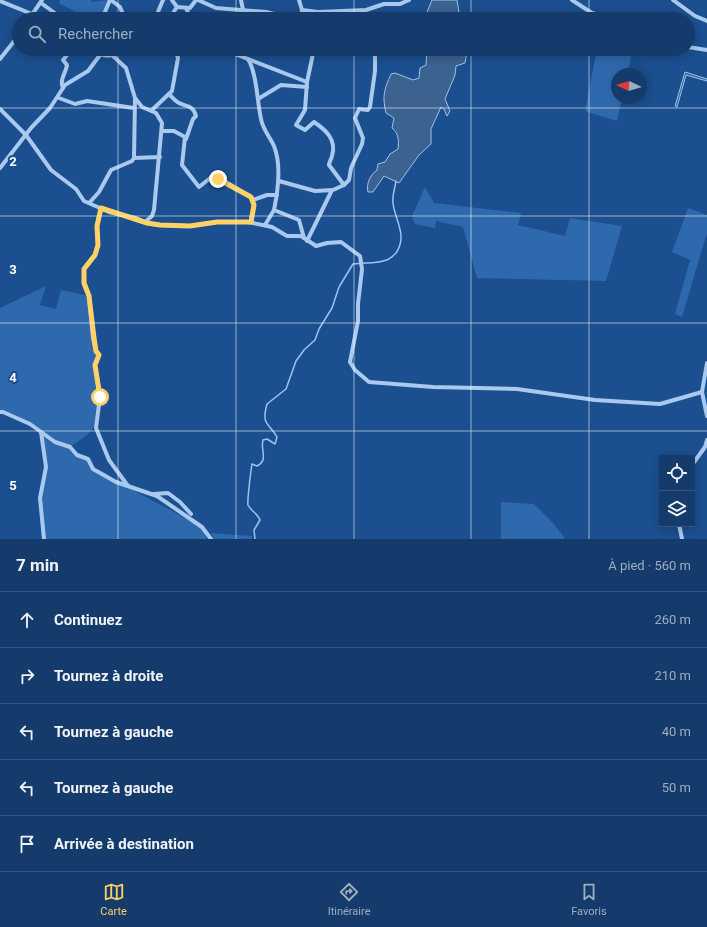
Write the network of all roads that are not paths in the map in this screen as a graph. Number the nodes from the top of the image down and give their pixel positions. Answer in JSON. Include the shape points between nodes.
{"nodes":[{"id":1,"x":110,"y":0,"type":"edge"},
{"id":2,"x":162,"y":0,"type":"edge"},
{"id":3,"x":172,"y":0,"type":"edge"},
{"id":4,"x":197,"y":0,"type":"edge"},
{"id":5,"x":241,"y":0,"type":"edge"},
{"id":6,"x":299,"y":0,"type":"edge"},
{"id":7,"x":391,"y":0,"type":"edge"},
{"id":8,"x":409,"y":0,"type":"edge"},
{"id":9,"x":572,"y":0,"type":"edge"},
{"id":10,"x":673,"y":0,"type":"edge"},
{"id":11,"x":0,"y":1,"type":"edge"},
{"id":12,"x":41,"y":1,"type":"edge"},
{"id":13,"x":392,"y":5,"type":"junction"},
{"id":14,"x":177,"y":7,"type":"junction"},
{"id":15,"x":186,"y":8,"type":"junction"},
{"id":16,"x":243,"y":10,"type":"junction"},
{"id":17,"x":302,"y":10,"type":"joint"},
{"id":18,"x":27,"y":12,"type":"edge"},
{"id":19,"x":33,"y":12,"type":"edge"},
{"id":20,"x":54,"y":12,"type":"edge"},
{"id":21,"x":105,"y":12,"type":"edge"},
{"id":22,"x":122,"y":12,"type":"edge"},
{"id":23,"x":158,"y":12,"type":"edge"},
{"id":24,"x":174,"y":12,"type":"edge"},
{"id":25,"x":188,"y":12,"type":"edge"},
{"id":26,"x":266,"y":12,"type":"edge"},
{"id":27,"x":318,"y":12,"type":"joint"},
{"id":28,"x":590,"y":12,"type":"edge"},
{"id":29,"x":690,"y":12,"type":"edge"},
{"id":30,"x":695,"y":16,"type":"edge"},
{"id":31,"x":707,"y":21,"type":"edge"},
{"id":32,"x":12,"y":44,"type":"edge"},
{"id":33,"x":695,"y":48,"type":"edge"},
{"id":34,"x":707,"y":50,"type":"edge"},
{"id":35,"x":66,"y":56,"type":"edge"},
{"id":36,"x":99,"y":56,"type":"edge"},
{"id":37,"x":113,"y":56,"type":"edge"},
{"id":38,"x":177,"y":56,"type":"edge"},
{"id":39,"x":240,"y":56,"type":"edge"},
{"id":40,"x":313,"y":56,"type":"edge"},
{"id":41,"x":375,"y":56,"type":"edge"},
{"id":42,"x":0,"y":59,"type":"edge"},
{"id":43,"x":248,"y":59,"type":"junction"},
{"id":44,"x":307,"y":85,"type":"junction"},
{"id":45,"x":64,"y":88,"type":"junction"},
{"id":46,"x":169,"y":94,"type":"junction"},
{"id":47,"x":59,"y":98,"type":"junction"},
{"id":48,"x":134,"y":98,"type":"junction"},
{"id":49,"x":258,"y":99,"type":"junction"},
{"id":50,"x":134,"y":108,"type":"junction"},
{"id":51,"x":0,"y":109,"type":"edge"},
{"id":52,"x":152,"y":110,"type":"junction"},
{"id":53,"x":162,"y":131,"type":"junction"},
{"id":54,"x":26,"y":135,"type":"junction"},
{"id":55,"x":183,"y":151,"type":"junction"},
{"id":56,"x":160,"y":157,"type":"junction"},
{"id":57,"x":134,"y":158,"type":"junction"},
{"id":58,"x":0,"y":168,"type":"edge"},
{"id":59,"x":279,"y":181,"type":"junction"},
{"id":60,"x":344,"y":185,"type":"junction"},
{"id":61,"x":332,"y":190,"type":"junction"},
{"id":62,"x":277,"y":195,"type":"junction"},
{"id":63,"x":253,"y":200,"type":"junction"},
{"id":64,"x":90,"y":202,"type":"junction"},
{"id":65,"x":101,"y":208,"type":"junction"},
{"id":66,"x":274,"y":210,"type":"junction"},
{"id":67,"x":145,"y":222,"type":"junction"},
{"id":68,"x":251,"y":222,"type":"junction"},
{"id":69,"x":265,"y":225,"type":"junction"},
{"id":70,"x":306,"y":239,"type":"junction"},
{"id":71,"x":707,"y":364,"type":"edge"},
{"id":72,"x":702,"y":392,"type":"junction"},
{"id":73,"x":0,"y":412,"type":"edge"},
{"id":74,"x":707,"y":416,"type":"edge"},
{"id":75,"x":41,"y":432,"type":"junction"},
{"id":76,"x":707,"y":440,"type":"edge"},
{"id":77,"x":695,"y":461,"type":"edge"},
{"id":78,"x":128,"y":486,"type":"junction"},
{"id":79,"x":152,"y":494,"type":"junction"},
{"id":80,"x":191,"y":514,"type":"dead end"},
{"id":81,"x":680,"y":527,"type":"edge"},
{"id":82,"x":44,"y":539,"type":"edge"},
{"id":83,"x":211,"y":539,"type":"edge"},
{"id":84,"x":682,"y":539,"type":"edge"}],
"edges":[{"from":1,"to":21,"type":"street"},
{"from":1,"to":22,"type":"street","via":[[120,7]]},
{"from":2,"to":23,"type":"street"},
{"from":3,"to":14,"type":"street"},
{"from":4,"to":15,"type":"street","via":[[190,8]]},
{"from":4,"to":16,"type":"street","via":[[216,8]]},
{"from":5,"to":16,"type":"street"},
{"from":6,"to":17,"type":"street"},
{"from":7,"to":13,"type":"street"},
{"from":8,"to":13,"type":"street"},
{"from":9,"to":28,"type":"street"},
{"from":10,"to":29,"type":"street"},
{"from":11,"to":18,"type":"street"},
{"from":12,"to":19,"type":"street"},
{"from":12,"to":20,"type":"street"},
{"from":13,"to":27,"type":"street","via":[[384,4],[358,11]]},
{"from":14,"to":15,"type":"street"},
{"from":14,"to":24,"type":"street"},
{"from":15,"to":25,"type":"street"},
{"from":16,"to":26,"type":"street"},
{"from":17,"to":27,"type":"street"},
{"from":30,"to":31,"type":"street"},
{"from":32,"to":42,"type":"street"},
{"from":33,"to":34,"type":"street"},
{"from":35,"to":45,"type":"street","via":[[63,60],[67,65],[62,77]]},
{"from":36,"to":45,"type":"street","via":[[88,71]]},
{"from":37,"to":48,"type":"street","via":[[126,68]]},
{"from":38,"to":46,"type":"street","via":[[173,86]]},
{"from":39,"to":43,"type":"street"},
{"from":40,"to":44,"type":"street"},
{"from":41,"to":60,"type":"street","via":[[370,107],[368,110],[359,110],[355,118],[363,138],[362,144],[351,168],[349,180]]},
{"from":43,"to":44,"type":"street"},
{"from":43,"to":49,"type":"street"},
{"from":44,"to":49,"type":"street","via":[[281,85]]},
{"from":44,"to":60,"type":"street","via":[[305,110],[296,125],[305,130],[314,122],[329,134],[333,155],[328,165]]},
{"from":45,"to":47,"type":"street"},
{"from":46,"to":52,"type":"street"},
{"from":46,"to":55,"type":"street","via":[[179,103],[189,105],[196,116]]},
{"from":47,"to":50,"type":"street","via":[[75,104],[87,101]]},
{"from":47,"to":54,"type":"street"},
{"from":48,"to":50,"type":"street"},
{"from":48,"to":52,"type":"street","via":[[142,107]]},
{"from":49,"to":59,"type":"street","via":[[264,129],[274,146]]},
{"from":50,"to":57,"type":"street"},
{"from":51,"to":54,"type":"street"},
{"from":52,"to":53,"type":"street","via":[[159,117]]},
{"from":53,"to":55,"type":"street","via":[[174,131],[185,137]]},
{"from":53,"to":56,"type":"street"},
{"from":54,"to":58,"type":"street"},
{"from":54,"to":64,"type":"street","via":[[51,170],[76,189],[84,201]]},
{"from":55,"to":63,"type":"street","via":[[182,165],[199,187],[214,176],[246,193]]},
{"from":56,"to":57,"type":"street"},
{"from":56,"to":67,"type":"street","via":[[154,210]]},
{"from":57,"to":64,"type":"street","via":[[111,170],[99,192]]},
{"from":59,"to":61,"type":"street","via":[[308,190]]},
{"from":59,"to":62,"type":"street"},
{"from":60,"to":61,"type":"street"},
{"from":61,"to":70,"type":"street"},
{"from":62,"to":63,"type":"street","via":[[267,195]]},
{"from":62,"to":66,"type":"street"},
{"from":63,"to":68,"type":"street"},
{"from":64,"to":65,"type":"street"},
{"from":65,"to":67,"type":"street"},
{"from":65,"to":78,"type":"street","via":[[97,226],[98,245],[95,255],[84,269],[84,283],[89,296],[96,351],[99,355],[95,365],[100,397],[96,428],[109,460]]},
{"from":66,"to":69,"type":"street"},
{"from":66,"to":70,"type":"street","via":[[299,220]]},
{"from":67,"to":68,"type":"street","via":[[190,226],[217,222]]},
{"from":68,"to":69,"type":"street"},
{"from":69,"to":70,"type":"street","via":[[287,236],[298,235]]},
{"from":70,"to":72,"type":"street","via":[[316,246],[341,242],[361,257],[358,321],[350,362],[354,370],[368,382],[517,389],[595,400],[660,404]]},
{"from":71,"to":72,"type":"street"},
{"from":72,"to":74,"type":"street"},
{"from":73,"to":75,"type":"street","via":[[30,424]]},
{"from":75,"to":78,"type":"street","via":[[55,442],[70,447],[77,455],[88,459],[93,469]]},
{"from":75,"to":82,"type":"street","via":[[46,467],[40,498]]},
{"from":76,"to":77,"type":"street"},
{"from":78,"to":79,"type":"street"},
{"from":79,"to":80,"type":"street","via":[[168,493]]},
{"from":79,"to":83,"type":"street","via":[[202,527]]},
{"from":81,"to":84,"type":"street"}]}
